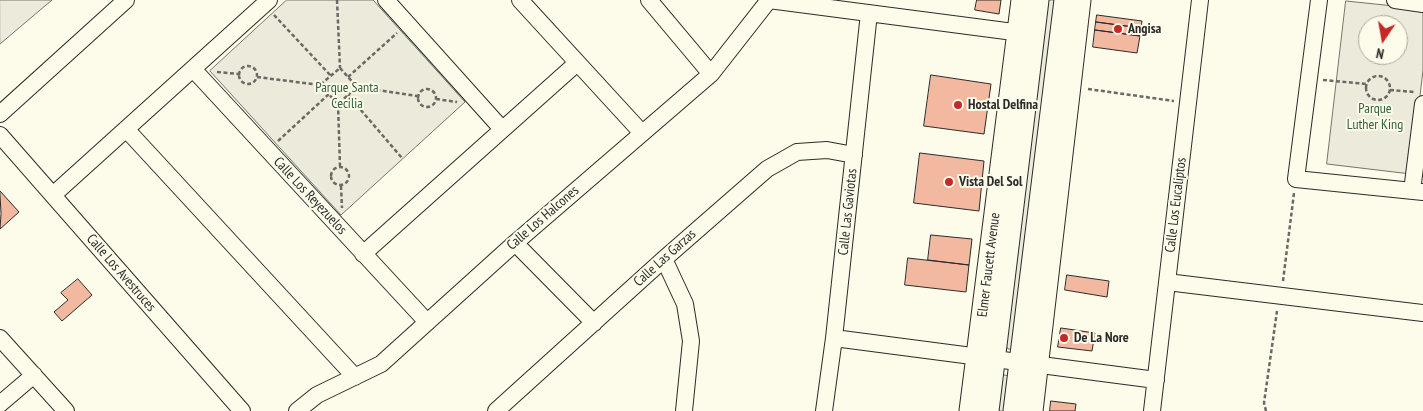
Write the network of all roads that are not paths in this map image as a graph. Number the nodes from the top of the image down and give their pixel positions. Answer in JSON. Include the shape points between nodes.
{"nodes":[{"id":1,"x":126,"y":0,"type":"edge"},
{"id":2,"x":386,"y":0,"type":"edge"},
{"id":3,"x":520,"y":0,"type":"edge"},
{"id":4,"x":650,"y":0,"type":"edge"},
{"id":5,"x":768,"y":0,"type":"edge"},
{"id":6,"x":1022,"y":0,"type":"edge"},
{"id":7,"x":1038,"y":0,"type":"edge"},
{"id":8,"x":1064,"y":0,"type":"edge"},
{"id":9,"x":1080,"y":0,"type":"edge"},
{"id":10,"x":1200,"y":0,"type":"edge"},
{"id":11,"x":1319,"y":0,"type":"edge"},
{"id":12,"x":1394,"y":0,"type":"edge"},
{"id":13,"x":267,"y":2,"type":"edge"},
{"id":14,"x":1423,"y":4,"type":"edge"},
{"id":15,"x":869,"y":13,"type":"junction"},
{"id":16,"x":1026,"y":34,"type":"junction"},
{"id":17,"x":577,"y":62,"type":"junction"},
{"id":18,"x":193,"y":69,"type":"junction"},
{"id":19,"x":711,"y":74,"type":"junction"},
{"id":20,"x":1419,"y":98,"type":"edge"},
{"id":21,"x":0,"y":114,"type":"edge"},
{"id":22,"x":126,"y":129,"type":"junction"},
{"id":23,"x":502,"y":129,"type":"junction"},
{"id":24,"x":642,"y":133,"type":"junction"},
{"id":25,"x":0,"y":134,"type":"edge"},
{"id":26,"x":854,"y":154,"type":"junction"},
{"id":27,"x":1417,"y":192,"type":"edge"},
{"id":28,"x":53,"y":195,"type":"junction"},
{"id":29,"x":514,"y":242,"type":"junction"},
{"id":30,"x":364,"y":254,"type":"junction"},
{"id":31,"x":664,"y":259,"type":"junction"},
{"id":32,"x":1167,"y":282,"type":"junction"},
{"id":33,"x":1423,"y":313,"type":"edge"},
{"id":34,"x":427,"y":322,"type":"junction"},
{"id":35,"x":594,"y":323,"type":"junction"},
{"id":36,"x":0,"y":338,"type":"edge"},
{"id":37,"x":834,"y":338,"type":"junction"},
{"id":38,"x":986,"y":358,"type":"junction"},
{"id":39,"x":1028,"y":363,"type":"junction"},
{"id":40,"x":34,"y":375,"type":"junction"},
{"id":41,"x":355,"y":376,"type":"junction"},
{"id":42,"x":1156,"y":380,"type":"junction"},
{"id":43,"x":0,"y":404,"type":"edge"},
{"id":44,"x":66,"y":411,"type":"edge"},
{"id":45,"x":242,"y":411,"type":"edge"},
{"id":46,"x":297,"y":411,"type":"edge"},
{"id":47,"x":496,"y":411,"type":"edge"},
{"id":48,"x":684,"y":411,"type":"edge"},
{"id":49,"x":824,"y":411,"type":"edge"},
{"id":50,"x":970,"y":411,"type":"edge"},
{"id":51,"x":988,"y":411,"type":"edge"},
{"id":52,"x":1014,"y":411,"type":"edge"},
{"id":53,"x":1032,"y":411,"type":"edge"},
{"id":54,"x":1152,"y":411,"type":"edge"}],
"edges":[{"from":1,"to":21,"type":"street"},
{"from":2,"to":23,"type":"street"},
{"from":3,"to":17,"type":"street"},
{"from":4,"to":19,"type":"street"},
{"from":5,"to":15,"type":"street"},
{"from":5,"to":19,"type":"street","name":"Calle Los Halcones"},
{"from":6,"to":16,"type":"main road","name":"Elmer Faucett Avenue"},
{"from":7,"to":16,"type":"main road","name":"Elmer Faucett Avenue"},
{"from":8,"to":39,"type":"main road"},
{"from":9,"to":39,"type":"main road"},
{"from":10,"to":32,"type":"street","name":"Calle Los Eucaliptos"},
{"from":11,"to":27,"type":"street","via":[[1296,179]]},
{"from":12,"to":14,"type":"street"},
{"from":13,"to":18,"type":"street"},
{"from":15,"to":16,"type":"street"},
{"from":15,"to":26,"type":"street","name":"Calle Las Gaviotas"},
{"from":16,"to":38,"type":"main road","name":"Elmer Faucett Avenue"},
{"from":17,"to":23,"type":"street"},
{"from":17,"to":24,"type":"street"},
{"from":18,"to":22,"type":"street"},
{"from":18,"to":30,"type":"street","name":"Calle Los Reyezuelos"},
{"from":19,"to":24,"type":"street","name":"Calle Los Halcones"},
{"from":20,"to":27,"type":"street"},
{"from":22,"to":28,"type":"street"},
{"from":22,"to":41,"type":"street"},
{"from":23,"to":30,"type":"street"},
{"from":24,"to":29,"type":"street","name":"Calle Los Halcones"},
{"from":25,"to":28,"type":"street","name":"Calle Los Avestruces"},
{"from":26,"to":31,"type":"street","name":"Calle Las Garzas","via":[[826,150],[797,152],[767,169]]},
{"from":26,"to":37,"type":"street","name":"Calle Las Gaviotas"},
{"from":28,"to":45,"type":"street","name":"Calle Los Avestruces"},
{"from":29,"to":34,"type":"street","name":"Calle Los Halcones"},
{"from":29,"to":35,"type":"street"},
{"from":30,"to":34,"type":"street","name":"Calle Los Reyezuelos"},
{"from":31,"to":35,"type":"street","name":"Calle Las Garzas"},
{"from":31,"to":48,"type":"street","via":[[685,304],[691,341]]},
{"from":32,"to":33,"type":"street"},
{"from":32,"to":42,"type":"street","name":"Calle Los Eucaliptos"},
{"from":34,"to":41,"type":"street","name":"Calle Los Halcones","via":[[381,364]]},
{"from":35,"to":47,"type":"street","name":"Calle Las Garzas"},
{"from":36,"to":40,"type":"street"},
{"from":37,"to":38,"type":"street"},
{"from":37,"to":49,"type":"street","name":"Calle Las Gaviotas"},
{"from":38,"to":39,"type":"street"},
{"from":38,"to":50,"type":"main road","name":"Elmer Faucett Avenue"},
{"from":38,"to":51,"type":"main road","name":"Elmer Faucett Avenue"},
{"from":39,"to":42,"type":"street"},
{"from":39,"to":52,"type":"main road"},
{"from":39,"to":53,"type":"main road"},
{"from":40,"to":43,"type":"street"},
{"from":40,"to":44,"type":"street"},
{"from":41,"to":46,"type":"street","name":"Calle Los Halcones","via":[[317,395]]},
{"from":42,"to":54,"type":"street","name":"Calle Los Eucaliptos"}]}
